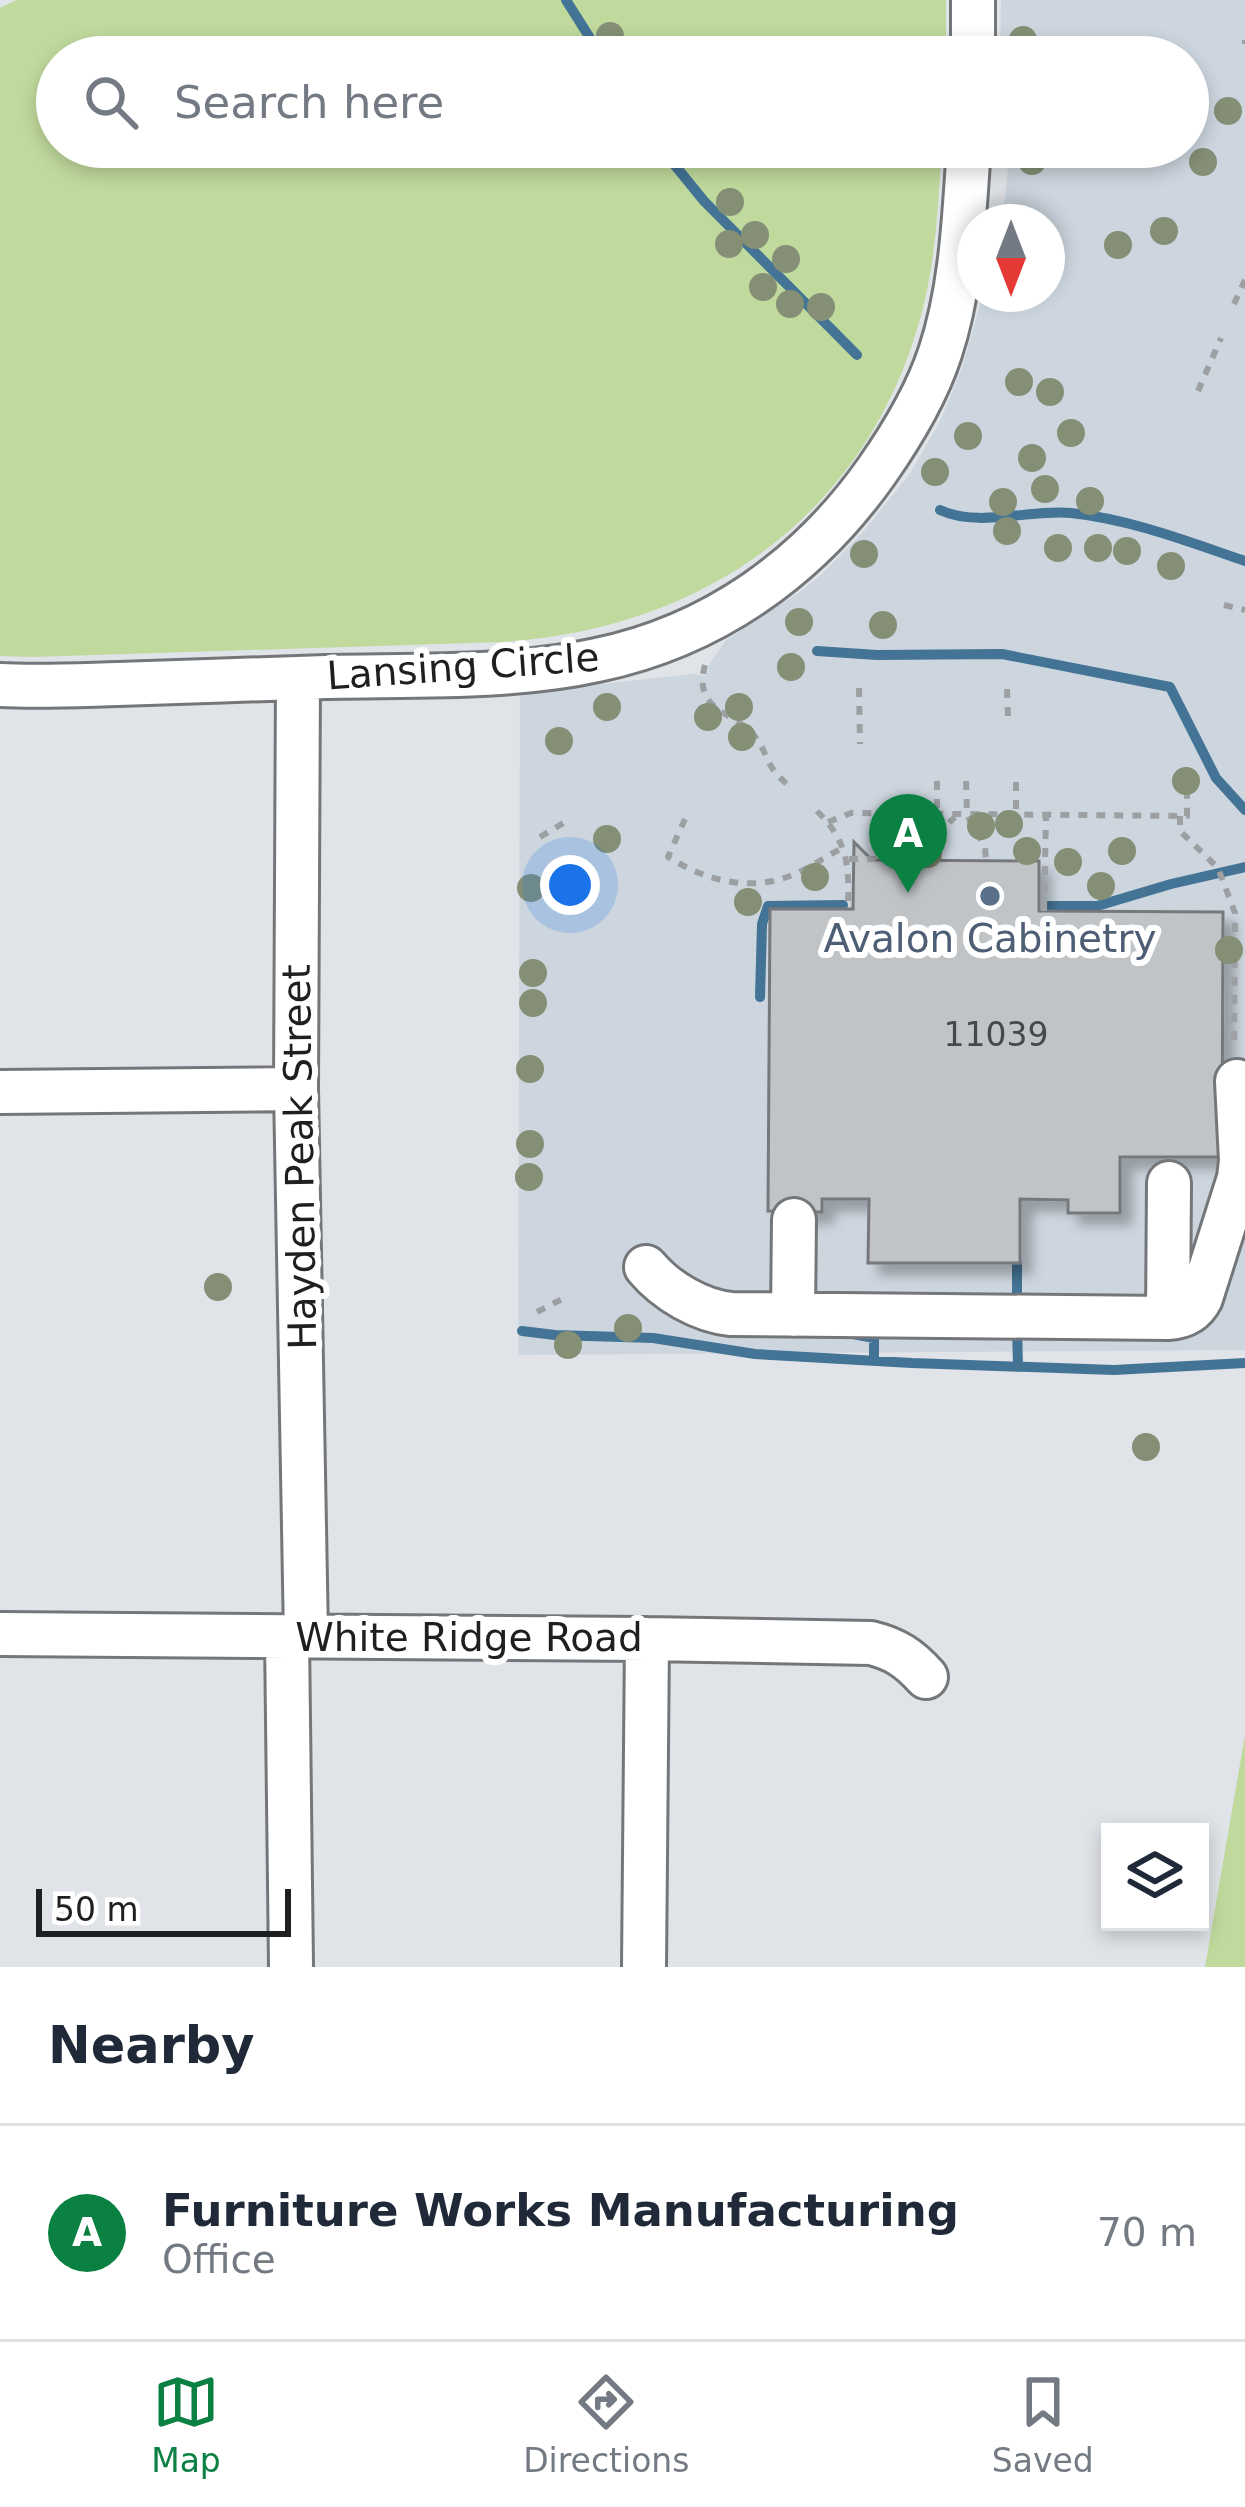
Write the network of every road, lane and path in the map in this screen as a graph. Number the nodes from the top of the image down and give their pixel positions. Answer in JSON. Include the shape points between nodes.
{"nodes":[{"id":1,"x":974,"y":0,"type":"edge"},
{"id":2,"x":973,"y":36,"type":"edge"},
{"id":3,"x":967,"y":168,"type":"edge"},
{"id":4,"x":1245,"y":280,"type":"edge"},
{"id":5,"x":1234,"y":304,"type":"dead end"},
{"id":6,"x":1221,"y":338,"type":"dead end"},
{"id":7,"x":1198,"y":392,"type":"dead end"},
{"id":8,"x":1224,"y":605,"type":"dead end"},
{"id":9,"x":1245,"y":610,"type":"edge"},
{"id":10,"x":706,"y":661,"type":"dead end"},
{"id":11,"x":298,"y":678,"type":"junction"},
{"id":12,"x":0,"y":685,"type":"edge"},
{"id":13,"x":859,"y":688,"type":"dead end"},
{"id":14,"x":1007,"y":689,"type":"dead end"},
{"id":15,"x":1008,"y":717,"type":"dead end"},
{"id":16,"x":860,"y":744,"type":"dead end"},
{"id":17,"x":1186,"y":773,"type":"dead end"},
{"id":18,"x":937,"y":781,"type":"dead end"},
{"id":19,"x":966,"y":782,"type":"dead end"},
{"id":20,"x":1016,"y":782,"type":"dead end"},
{"id":21,"x":791,"y":788,"type":"dead end"},
{"id":22,"x":817,"y":811,"type":"dead end"},
{"id":23,"x":938,"y":814,"type":"junction"},
{"id":24,"x":956,"y":815,"type":"junction"},
{"id":25,"x":967,"y":815,"type":"junction"},
{"id":26,"x":1016,"y":815,"type":"junction"},
{"id":27,"x":1046,"y":815,"type":"junction"},
{"id":28,"x":1180,"y":816,"type":"junction"},
{"id":29,"x":685,"y":820,"type":"dead end"},
{"id":30,"x":565,"y":822,"type":"dead end"},
{"id":31,"x":828,"y":822,"type":"junction"},
{"id":32,"x":540,"y":836,"type":"dead end"},
{"id":33,"x":842,"y":848,"type":"junction"},
{"id":34,"x":849,"y":859,"type":"junction"},
{"id":35,"x":986,"y":861,"type":"dead end"},
{"id":36,"x":848,"y":909,"type":"dead end"},
{"id":37,"x":1044,"y":911,"type":"dead end"},
{"id":38,"x":1235,"y":1072,"type":"joint"},
{"id":39,"x":296,"y":1089,"type":"junction"},
{"id":40,"x":0,"y":1092,"type":"edge"},
{"id":41,"x":1168,"y":1183,"type":"dead end"},
{"id":42,"x":794,"y":1220,"type":"dead end"},
{"id":43,"x":646,"y":1267,"type":"dead end"},
{"id":44,"x":562,"y":1299,"type":"dead end"},
{"id":45,"x":537,"y":1312,"type":"dead end"},
{"id":46,"x":793,"y":1315,"type":"junction"},
{"id":47,"x":1168,"y":1318,"type":"junction"},
{"id":48,"x":0,"y":1634,"type":"edge"},
{"id":49,"x":297,"y":1636,"type":"junction"},
{"id":50,"x":647,"y":1639,"type":"junction"},
{"id":51,"x":926,"y":1677,"type":"dead end"},
{"id":52,"x":291,"y":1967,"type":"edge"},
{"id":53,"x":644,"y":1967,"type":"edge"}],
"edges":[{"from":1,"to":2,"type":"street"},
{"from":3,"to":11,"type":"street","name":"Lansing Circle","via":[[953,301],[926,387],[866,486],[785,572],[707,622],[594,661]]},
{"from":4,"to":5,"type":"path"},
{"from":6,"to":7,"type":"path"},
{"from":8,"to":9,"type":"path"},
{"from":10,"to":21,"type":"path","via":[[707,699],[753,734]]},
{"from":11,"to":12,"type":"street","name":"Lansing Circle"},
{"from":11,"to":39,"type":"street","name":"Hayden Peak Street"},
{"from":13,"to":16,"type":"path"},
{"from":14,"to":15,"type":"path"},
{"from":17,"to":28,"type":"path"},
{"from":18,"to":23,"type":"path"},
{"from":19,"to":25,"type":"path"},
{"from":20,"to":26,"type":"path"},
{"from":22,"to":31,"type":"path"},
{"from":23,"to":24,"type":"path"},
{"from":23,"to":31,"type":"path","via":[[851,813]]},
{"from":24,"to":25,"type":"path"},
{"from":24,"to":34,"type":"path","via":[[911,860]]},
{"from":25,"to":26,"type":"path"},
{"from":25,"to":35,"type":"path"},
{"from":26,"to":27,"type":"path"},
{"from":27,"to":28,"type":"path"},
{"from":27,"to":37,"type":"path"},
{"from":28,"to":38,"type":"path","via":[[1180,831],[1218,868],[1235,913]]},
{"from":29,"to":33,"type":"path","via":[[668,857],[725,881],[790,876]]},
{"from":30,"to":32,"type":"path"},
{"from":31,"to":33,"type":"path"},
{"from":33,"to":34,"type":"path"},
{"from":34,"to":36,"type":"path"},
{"from":38,"to":47,"type":"street","via":[[1239,1178],[1197,1305]]},
{"from":39,"to":40,"type":"street"},
{"from":39,"to":49,"type":"street","name":"Hayden Peak Street"},
{"from":41,"to":47,"type":"street"},
{"from":42,"to":46,"type":"street"},
{"from":43,"to":46,"type":"street","via":[[708,1310]]},
{"from":44,"to":45,"type":"path"},
{"from":46,"to":47,"type":"street"},
{"from":48,"to":49,"type":"street","name":"White Ridge Road"},
{"from":49,"to":50,"type":"street","name":"White Ridge Road"},
{"from":49,"to":52,"type":"street","name":"Hayden Peak Street"},
{"from":50,"to":51,"type":"street","name":"White Ridge Road","via":[[871,1643],[909,1658]]},
{"from":50,"to":53,"type":"street"}]}
